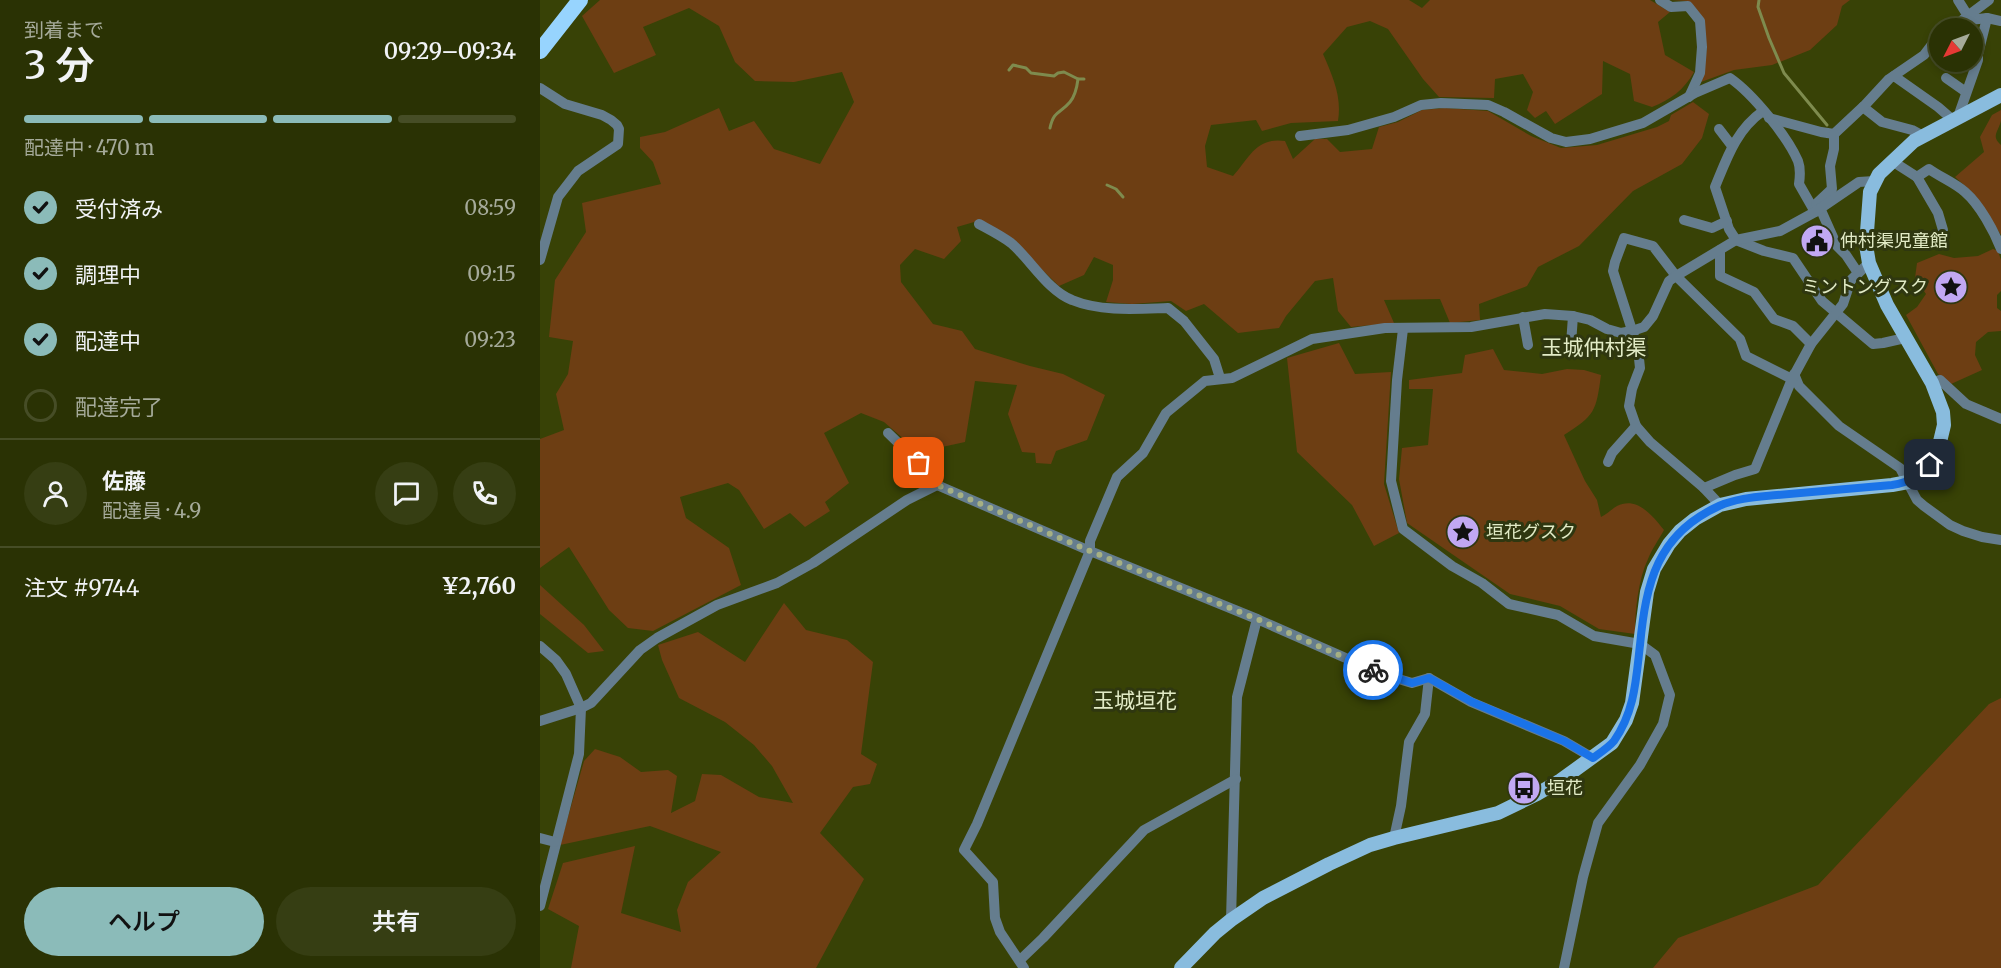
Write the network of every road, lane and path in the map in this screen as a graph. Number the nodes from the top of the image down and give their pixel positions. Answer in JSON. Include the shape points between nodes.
{"nodes":[{"id":1,"x":580,"y":0,"type":"edge"},
{"id":2,"x":1660,"y":0,"type":"edge"},
{"id":3,"x":1958,"y":0,"type":"edge"},
{"id":4,"x":1986,"y":1,"type":"edge"},
{"id":5,"x":1965,"y":18,"type":"joint"},
{"id":6,"x":1983,"y":18,"type":"edge"},
{"id":7,"x":1987,"y":18,"type":"junction"},
{"id":8,"x":2001,"y":21,"type":"edge"},
{"id":9,"x":1929,"y":48,"type":"edge"},
{"id":10,"x":540,"y":51,"type":"edge"},
{"id":11,"x":1894,"y":76,"type":"junction"},
{"id":12,"x":1946,"y":78,"type":"dead end"},
{"id":13,"x":540,"y":88,"type":"edge"},
{"id":14,"x":1966,"y":92,"type":"junction"},
{"id":15,"x":2001,"y":95,"type":"edge"},
{"id":16,"x":1689,"y":97,"type":"junction"},
{"id":17,"x":1863,"y":107,"type":"junction"},
{"id":18,"x":1766,"y":114,"type":"junction"},
{"id":19,"x":1955,"y":119,"type":"junction"},
{"id":20,"x":1719,"y":129,"type":"dead end"},
{"id":21,"x":1834,"y":134,"type":"junction"},
{"id":22,"x":1300,"y":136,"type":"dead end"},
{"id":23,"x":1923,"y":136,"type":"junction"},
{"id":24,"x":1732,"y":146,"type":"junction"},
{"id":25,"x":1892,"y":161,"type":"junction"},
{"id":26,"x":1917,"y":177,"type":"junction"},
{"id":27,"x":1874,"y":181,"type":"junction"},
{"id":28,"x":1816,"y":209,"type":"junction"},
{"id":29,"x":1684,"y":220,"type":"dead end"},
{"id":30,"x":1727,"y":221,"type":"junction"},
{"id":31,"x":979,"y":224,"type":"dead end"},
{"id":32,"x":1943,"y":230,"type":"dead end"},
{"id":33,"x":1736,"y":240,"type":"junction"},
{"id":34,"x":2001,"y":249,"type":"edge"},
{"id":35,"x":1720,"y":250,"type":"junction"},
{"id":36,"x":540,"y":260,"type":"edge"},
{"id":37,"x":1869,"y":262,"type":"junction"},
{"id":38,"x":1858,"y":273,"type":"junction"},
{"id":39,"x":1676,"y":276,"type":"junction"},
{"id":40,"x":1836,"y":313,"type":"junction"},
{"id":41,"x":1573,"y":316,"type":"junction"},
{"id":42,"x":1523,"y":317,"type":"junction"},
{"id":43,"x":1403,"y":328,"type":"junction"},
{"id":44,"x":1632,"y":332,"type":"junction"},
{"id":45,"x":1905,"y":338,"type":"junction"},
{"id":46,"x":1571,"y":344,"type":"dead end"},
{"id":47,"x":1811,"y":344,"type":"junction"},
{"id":48,"x":1528,"y":345,"type":"dead end"},
{"id":49,"x":1793,"y":376,"type":"junction"},
{"id":50,"x":1220,"y":378,"type":"junction"},
{"id":51,"x":1932,"y":383,"type":"junction"},
{"id":52,"x":2001,"y":419,"type":"edge"},
{"id":53,"x":1636,"y":426,"type":"junction"},
{"id":54,"x":888,"y":433,"type":"dead end"},
{"id":55,"x":1608,"y":462,"type":"dead end"},
{"id":56,"x":1908,"y":482,"type":"junction"},
{"id":57,"x":937,"y":485,"type":"junction"},
{"id":58,"x":1704,"y":488,"type":"junction"},
{"id":59,"x":1720,"y":505,"type":"junction"},
{"id":60,"x":2001,"y":540,"type":"edge"},
{"id":61,"x":1090,"y":551,"type":"junction"},
{"id":62,"x":1257,"y":619,"type":"junction"},
{"id":63,"x":1640,"y":644,"type":"junction"},
{"id":64,"x":540,"y":646,"type":"edge"},
{"id":65,"x":1429,"y":678,"type":"junction"},
{"id":66,"x":581,"y":708,"type":"junction"},
{"id":67,"x":540,"y":721,"type":"edge"},
{"id":68,"x":1593,"y":758,"type":"junction"},
{"id":69,"x":1236,"y":779,"type":"junction"},
{"id":70,"x":540,"y":838,"type":"edge"},
{"id":71,"x":1394,"y":838,"type":"junction"},
{"id":72,"x":555,"y":842,"type":"junction"},
{"id":73,"x":540,"y":906,"type":"edge"},
{"id":74,"x":1231,"y":920,"type":"junction"},
{"id":75,"x":1022,"y":964,"type":"edge"},
{"id":76,"x":1181,"y":968,"type":"edge"},
{"id":77,"x":1564,"y":968,"type":"edge"}],
"edges":[{"from":1,"to":10,"type":"highway"},
{"from":2,"to":16,"type":"street","via":[[1671,7],[1688,6],[1700,21],[1700,73]]},
{"from":3,"to":5,"type":"street"},
{"from":4,"to":5,"type":"street"},
{"from":6,"to":7,"type":"street"},
{"from":7,"to":8,"type":"street"},
{"from":7,"to":14,"type":"street"},
{"from":9,"to":11,"type":"street"},
{"from":11,"to":17,"type":"street"},
{"from":11,"to":19,"type":"street"},
{"from":12,"to":14,"type":"street"},
{"from":13,"to":36,"type":"street","via":[[565,104],[602,115],[619,129],[618,144],[578,171],[558,197]]},
{"from":14,"to":19,"type":"street"},
{"from":15,"to":19,"type":"main road"},
{"from":16,"to":18,"type":"street","via":[[1730,78]]},
{"from":16,"to":22,"type":"street","via":[[1643,123],[1590,140],[1566,142],[1551,138],[1488,105],[1441,103],[1421,105],[1348,130]]},
{"from":17,"to":21,"type":"street"},
{"from":17,"to":23,"type":"street","via":[[1882,122]]},
{"from":18,"to":21,"type":"street"},
{"from":18,"to":24,"type":"street","via":[[1750,120]]},
{"from":18,"to":28,"type":"street","via":[[1798,162],[1799,184]]},
{"from":19,"to":23,"type":"main road"},
{"from":20,"to":24,"type":"street"},
{"from":21,"to":28,"type":"street","via":[[1832,189]]},
{"from":23,"to":25,"type":"main road"},
{"from":24,"to":30,"type":"street","via":[[1714,187]]},
{"from":25,"to":26,"type":"street"},
{"from":25,"to":27,"type":"main road"},
{"from":26,"to":32,"type":"street"},
{"from":26,"to":34,"type":"street","via":[[1929,169],[1964,191]]},
{"from":27,"to":28,"type":"street","via":[[1859,182]]},
{"from":27,"to":37,"type":"main road","via":[[1866,245]]},
{"from":28,"to":33,"type":"street","via":[[1780,231]]},
{"from":28,"to":38,"type":"street"},
{"from":29,"to":30,"type":"street","via":[[1712,228]]},
{"from":30,"to":33,"type":"street"},
{"from":31,"to":50,"type":"street","via":[[1010,243],[1071,300],[1103,307],[1168,308],[1214,358]]},
{"from":33,"to":35,"type":"street"},
{"from":33,"to":40,"type":"street","via":[[1793,258],[1822,301]]},
{"from":35,"to":39,"type":"street"},
{"from":35,"to":47,"type":"street","via":[[1720,276],[1754,292],[1774,319],[1793,327]]},
{"from":37,"to":38,"type":"street"},
{"from":37,"to":45,"type":"main road"},
{"from":38,"to":40,"type":"street"},
{"from":39,"to":44,"type":"street","via":[[1669,281],[1653,316],[1644,327]]},
{"from":39,"to":44,"type":"street","via":[[1653,246],[1624,238],[1613,271]]},
{"from":39,"to":49,"type":"street","via":[[1740,339],[1746,356]]},
{"from":40,"to":45,"type":"street","via":[[1873,344]]},
{"from":40,"to":47,"type":"street"},
{"from":41,"to":42,"type":"street"},
{"from":41,"to":44,"type":"street","via":[[1621,333]]},
{"from":41,"to":46,"type":"street"},
{"from":42,"to":43,"type":"street","via":[[1470,327]]},
{"from":42,"to":48,"type":"street"},
{"from":43,"to":50,"type":"street","via":[[1312,339],[1232,378]]},
{"from":43,"to":63,"type":"street","via":[[1391,481],[1403,530],[1509,604],[1558,615],[1594,636]]},
{"from":44,"to":53,"type":"street","via":[[1640,368],[1629,406]]},
{"from":45,"to":51,"type":"main road"},
{"from":47,"to":49,"type":"street"},
{"from":49,"to":56,"type":"street","via":[[1799,387],[1839,426],[1900,468]]},
{"from":49,"to":58,"type":"street","via":[[1755,470]]},
{"from":50,"to":61,"type":"street","via":[[1205,381],[1166,413],[1143,453],[1117,477],[1090,542]]},
{"from":51,"to":52,"type":"street","via":[[1940,380],[1966,404]]},
{"from":51,"to":56,"type":"main road","via":[[1943,412],[1942,435],[1930,465]]},
{"from":53,"to":55,"type":"street"},
{"from":53,"to":58,"type":"street"},
{"from":54,"to":57,"type":"street"},
{"from":56,"to":59,"type":"main road"},
{"from":56,"to":60,"type":"street","via":[[1917,500],[1950,525]]},
{"from":57,"to":61,"type":"street"},
{"from":57,"to":66,"type":"street","via":[[777,583],[717,605],[657,638],[640,650],[591,703]]},
{"from":58,"to":59,"type":"street"},
{"from":59,"to":63,"type":"main road","via":[[1680,531],[1654,569]]},
{"from":61,"to":62,"type":"street"},
{"from":61,"to":75,"type":"street","via":[[964,850],[993,882],[999,932]]},
{"from":62,"to":65,"type":"street","via":[[1382,674],[1412,683]]},
{"from":62,"to":69,"type":"street","via":[[1237,697]]},
{"from":63,"to":68,"type":"main road","via":[[1634,697],[1626,720],[1612,743]]},
{"from":63,"to":77,"type":"street","via":[[1654,655],[1670,695],[1663,724],[1640,765],[1598,823]]},
{"from":64,"to":66,"type":"street","via":[[566,674]]},
{"from":65,"to":68,"type":"street"},
{"from":65,"to":71,"type":"street","via":[[1425,714],[1409,742]]},
{"from":66,"to":67,"type":"street"},
{"from":66,"to":72,"type":"street","via":[[579,754]]},
{"from":68,"to":71,"type":"main road","via":[[1537,794],[1498,813]]},
{"from":69,"to":74,"type":"street"},
{"from":69,"to":75,"type":"street","via":[[1144,830]]},
{"from":70,"to":72,"type":"street"},
{"from":71,"to":74,"type":"main road","via":[[1370,845],[1296,880]]},
{"from":72,"to":73,"type":"street"},
{"from":74,"to":76,"type":"main road"}]}
